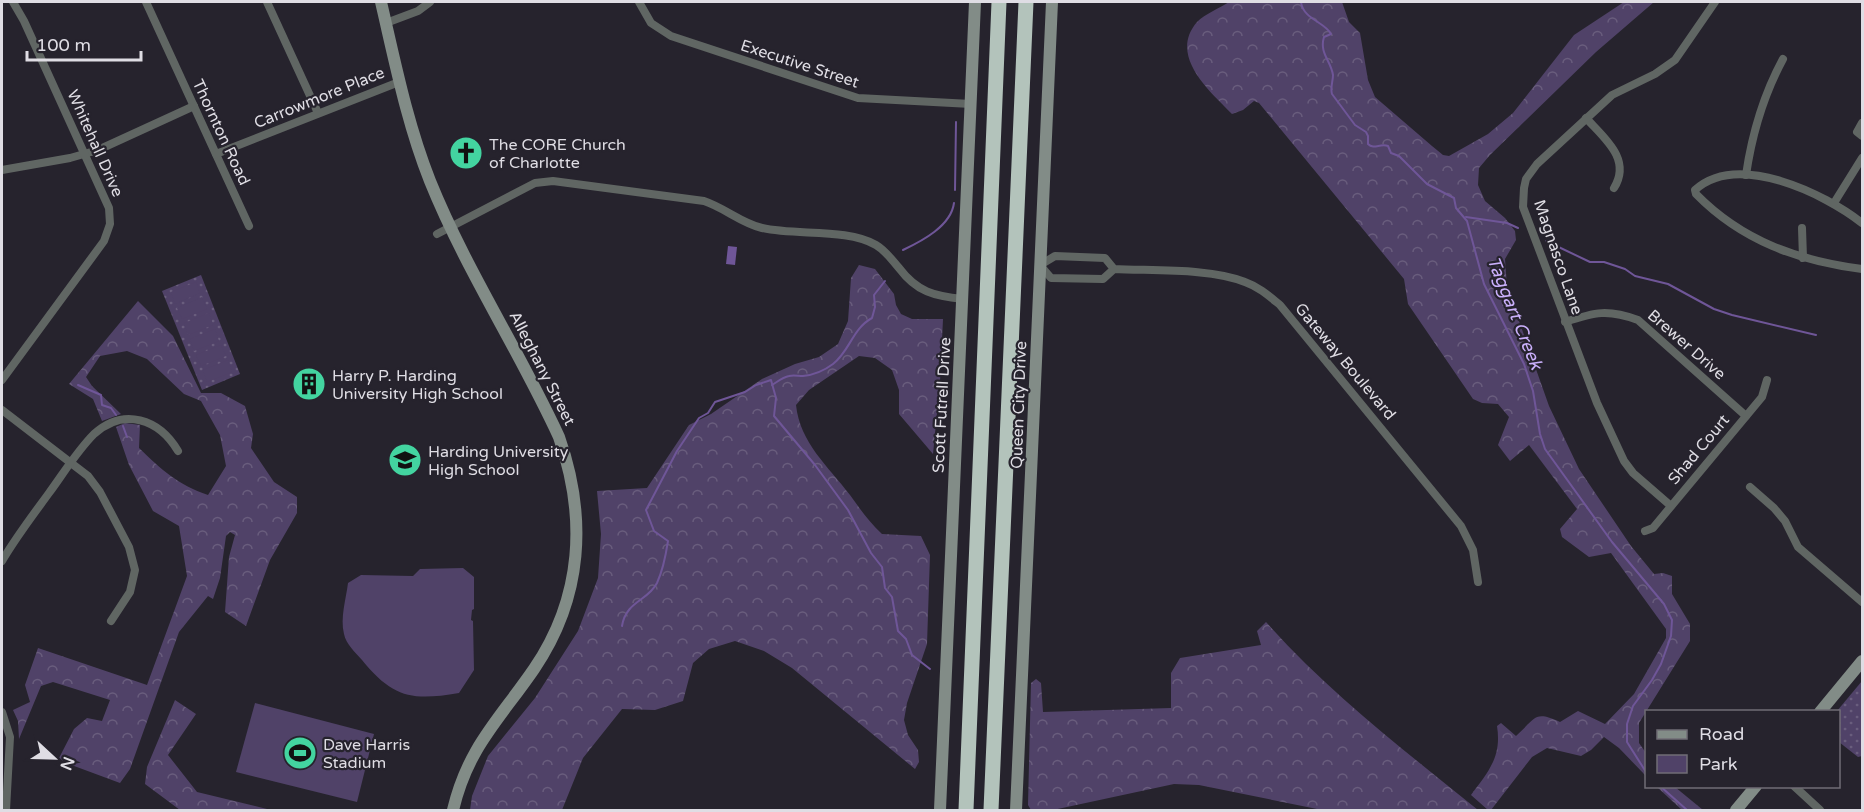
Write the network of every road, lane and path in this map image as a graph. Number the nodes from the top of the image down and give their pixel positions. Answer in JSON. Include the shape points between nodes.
{"nodes":[{"id":1,"x":13,"y":2,"type":"edge"},
{"id":2,"x":146,"y":2,"type":"edge"},
{"id":3,"x":267,"y":2,"type":"edge"},
{"id":4,"x":381,"y":2,"type":"edge"},
{"id":5,"x":430,"y":2,"type":"edge"},
{"id":6,"x":639,"y":2,"type":"edge"},
{"id":7,"x":975,"y":2,"type":"edge"},
{"id":8,"x":999,"y":2,"type":"edge"},
{"id":9,"x":1026,"y":2,"type":"edge"},
{"id":10,"x":1052,"y":2,"type":"edge"},
{"id":11,"x":1715,"y":2,"type":"edge"},
{"id":12,"x":386,"y":23,"type":"junction"},
{"id":13,"x":1783,"y":59,"type":"dead end"},
{"id":14,"x":399,"y":82,"type":"junction"},
{"id":15,"x":971,"y":104,"type":"junction"},
{"id":16,"x":194,"y":106,"type":"junction"},
{"id":17,"x":318,"y":113,"type":"junction"},
{"id":18,"x":1586,"y":118,"type":"junction"},
{"id":19,"x":1863,"y":123,"type":"edge"},
{"id":20,"x":1863,"y":136,"type":"edge"},
{"id":21,"x":84,"y":154,"type":"junction"},
{"id":22,"x":216,"y":154,"type":"junction"},
{"id":23,"x":1863,"y":158,"type":"edge"},
{"id":24,"x":2,"y":171,"type":"edge"},
{"id":25,"x":1746,"y":175,"type":"junction"},
{"id":26,"x":1614,"y":188,"type":"dead end"},
{"id":27,"x":1834,"y":202,"type":"junction"},
{"id":28,"x":1863,"y":223,"type":"edge"},
{"id":29,"x":249,"y":226,"type":"dead end"},
{"id":30,"x":450,"y":226,"type":"junction"},
{"id":31,"x":1802,"y":228,"type":"dead end"},
{"id":32,"x":437,"y":234,"type":"dead end"},
{"id":33,"x":1803,"y":258,"type":"junction"},
{"id":34,"x":1040,"y":265,"type":"junction"},
{"id":35,"x":1114,"y":269,"type":"junction"},
{"id":36,"x":1863,"y":269,"type":"edge"},
{"id":37,"x":963,"y":299,"type":"junction"},
{"id":38,"x":1566,"y":322,"type":"junction"},
{"id":39,"x":2,"y":380,"type":"edge"},
{"id":40,"x":1767,"y":380,"type":"dead end"},
{"id":41,"x":2,"y":410,"type":"edge"},
{"id":42,"x":1746,"y":416,"type":"junction"},
{"id":43,"x":178,"y":452,"type":"dead end"},
{"id":44,"x":71,"y":463,"type":"junction"},
{"id":45,"x":1750,"y":487,"type":"dead end"},
{"id":46,"x":1671,"y":506,"type":"junction"},
{"id":47,"x":1645,"y":531,"type":"dead end"},
{"id":48,"x":2,"y":561,"type":"edge"},
{"id":49,"x":1478,"y":582,"type":"dead end"},
{"id":50,"x":1863,"y":602,"type":"edge"},
{"id":51,"x":111,"y":621,"type":"dead end"},
{"id":52,"x":1863,"y":661,"type":"edge"},
{"id":53,"x":1821,"y":710,"type":"edge"},
{"id":54,"x":2,"y":712,"type":"edge"},
{"id":55,"x":1754,"y":788,"type":"edge"},
{"id":56,"x":1796,"y":788,"type":"edge"},
{"id":57,"x":6,"y":810,"type":"edge"},
{"id":58,"x":453,"y":810,"type":"edge"},
{"id":59,"x":940,"y":810,"type":"edge"},
{"id":60,"x":966,"y":810,"type":"edge"},
{"id":61,"x":991,"y":810,"type":"edge"},
{"id":62,"x":1017,"y":810,"type":"edge"},
{"id":63,"x":1736,"y":810,"type":"edge"},
{"id":64,"x":1820,"y":810,"type":"edge"}],
"edges":[{"from":1,"to":21,"type":"street","name":"Whitehall Drive"},
{"from":2,"to":16,"type":"street","name":"Thornton Road"},
{"from":3,"to":17,"type":"street"},
{"from":4,"to":12,"type":"street","name":"Alleghany Street"},
{"from":5,"to":12,"type":"street","via":[[412,14]]},
{"from":6,"to":15,"type":"street","name":"Executive Street","via":[[651,23],[671,36],[858,98]]},
{"from":7,"to":15,"type":"street","name":"Scott Futrell Drive"},
{"from":8,"to":60,"type":"highway"},
{"from":9,"to":61,"type":"highway"},
{"from":10,"to":34,"type":"street","name":"Queen City Drive"},
{"from":11,"to":18,"type":"street","name":"Magnasco Lane","via":[[1675,60],[1612,95]]},
{"from":12,"to":14,"type":"street","name":"Alleghany Street"},
{"from":13,"to":25,"type":"street","via":[[1761,104]]},
{"from":14,"to":17,"type":"street","name":"Carrowmore Place"},
{"from":14,"to":30,"type":"street","name":"Alleghany Street","via":[[420,156]]},
{"from":15,"to":37,"type":"street","name":"Scott Futrell Drive"},
{"from":16,"to":21,"type":"street"},
{"from":16,"to":22,"type":"street","name":"Thornton Road"},
{"from":17,"to":22,"type":"street","name":"Carrowmore Place"},
{"from":18,"to":26,"type":"street","via":[[1618,155],[1621,167]]},
{"from":18,"to":38,"type":"street","name":"Magnasco Lane","via":[[1537,164],[1524,188],[1523,207]]},
{"from":19,"to":20,"type":"street","via":[[1857,132]]},
{"from":21,"to":24,"type":"street"},
{"from":21,"to":39,"type":"street","name":"Whitehall Drive","via":[[109,208],[108,233]]},
{"from":22,"to":29,"type":"street","name":"Thornton Road"},
{"from":23,"to":27,"type":"street"},
{"from":25,"to":27,"type":"street","via":[[1791,184]]},
{"from":25,"to":33,"type":"street","via":[[1722,177],[1701,185],[1696,194],[1743,232]]},
{"from":27,"to":28,"type":"street"},
{"from":30,"to":32,"type":"street"},
{"from":30,"to":37,"type":"street","via":[[544,182],[704,201],[763,228],[866,240],[886,251],[915,286],[931,294]]},
{"from":30,"to":58,"type":"street","name":"Alleghany Street","via":[[559,437],[573,482],[577,536],[573,577],[556,629],[533,670],[477,746]]},
{"from":31,"to":33,"type":"street"},
{"from":33,"to":36,"type":"street"},
{"from":34,"to":35,"type":"street","name":"Gateway Boulevard","via":[[1055,256],[1105,258]]},
{"from":34,"to":35,"type":"street","name":"Gateway Boulevard","via":[[1051,278],[1103,279]]},
{"from":34,"to":62,"type":"street","name":"Queen City Drive"},
{"from":35,"to":49,"type":"street","name":"Gateway Boulevard","via":[[1225,275],[1260,289],[1280,305],[1461,526],[1473,550]]},
{"from":37,"to":59,"type":"street","name":"Scott Futrell Drive"},
{"from":38,"to":42,"type":"street","name":"Brewer Drive","via":[[1603,312],[1638,320]]},
{"from":38,"to":46,"type":"street","name":"Magnasco Lane","via":[[1624,461]]},
{"from":40,"to":42,"type":"street","name":"Shad Court","via":[[1762,397]]},
{"from":41,"to":44,"type":"street"},
{"from":42,"to":46,"type":"street","name":"Shad Court"},
{"from":43,"to":44,"type":"street","via":[[158,427],[144,421],[123,420],[95,434]]},
{"from":44,"to":48,"type":"street"},
{"from":44,"to":51,"type":"street","via":[[100,492],[134,562],[130,592]]},
{"from":45,"to":50,"type":"street","via":[[1785,521],[1798,547]]},
{"from":46,"to":47,"type":"street","name":"Shad Court","via":[[1653,528]]},
{"from":52,"to":53,"type":"street"},
{"from":54,"to":57,"type":"street","via":[[9,737]]},
{"from":55,"to":63,"type":"street"},
{"from":56,"to":64,"type":"street"}]}
